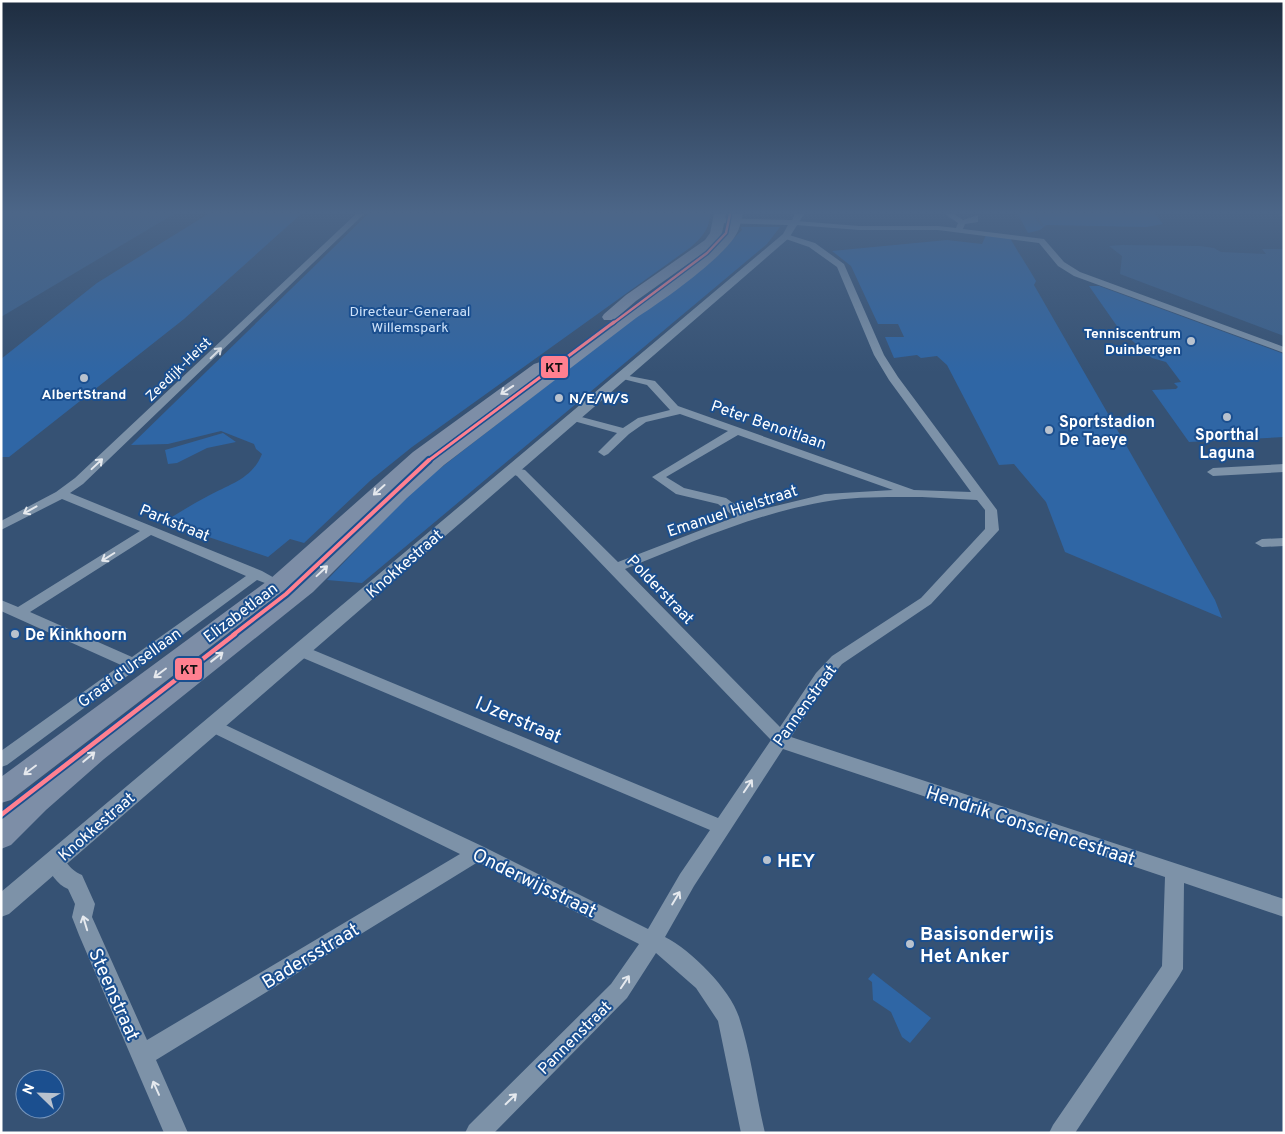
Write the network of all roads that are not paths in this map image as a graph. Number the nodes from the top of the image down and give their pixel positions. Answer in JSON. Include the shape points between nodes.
{"nodes":[{"id":1,"x":305,"y":267,"type":"edge"},
{"id":2,"x":675,"y":267,"type":"edge"},
{"id":3,"x":696,"y":267,"type":"edge"},
{"id":4,"x":750,"y":267,"type":"edge"},
{"id":5,"x":841,"y":267,"type":"edge"},
{"id":6,"x":1066,"y":267,"type":"edge"},
{"id":7,"x":1284,"y":350,"type":"edge"},
{"id":8,"x":623,"y":376,"type":"junction"},
{"id":9,"x":681,"y":410,"type":"junction"},
{"id":10,"x":574,"y":418,"type":"junction"},
{"id":11,"x":738,"y":430,"type":"junction"},
{"id":12,"x":625,"y":432,"type":"junction"},
{"id":13,"x":604,"y":452,"type":"dead end"},
{"id":14,"x":1284,"y":468,"type":"edge"},
{"id":15,"x":512,"y":471,"type":"junction"},
{"id":16,"x":1213,"y":472,"type":"dead end"},
{"id":17,"x":911,"y":494,"type":"junction"},
{"id":18,"x":60,"y":495,"type":"junction"},
{"id":19,"x":981,"y":496,"type":"junction"},
{"id":20,"x":746,"y":519,"type":"junction"},
{"id":21,"x":1,"y":526,"type":"edge"},
{"id":22,"x":149,"y":531,"type":"junction"},
{"id":23,"x":1284,"y":542,"type":"edge"},
{"id":24,"x":1262,"y":543,"type":"dead end"},
{"id":25,"x":616,"y":568,"type":"junction"},
{"id":26,"x":257,"y":574,"type":"junction"},
{"id":27,"x":278,"y":584,"type":"junction"},
{"id":28,"x":1,"y":605,"type":"edge"},
{"id":29,"x":19,"y":613,"type":"junction"},
{"id":30,"x":301,"y":651,"type":"junction"},
{"id":31,"x":134,"y":664,"type":"junction"},
{"id":32,"x":213,"y":726,"type":"junction"},
{"id":33,"x":780,"y":738,"type":"junction"},
{"id":34,"x":1,"y":760,"type":"edge"},
{"id":35,"x":1,"y":792,"type":"edge"},
{"id":36,"x":722,"y":827,"type":"junction"},
{"id":37,"x":1,"y":837,"type":"edge"},
{"id":38,"x":477,"y":853,"type":"junction"},
{"id":39,"x":54,"y":862,"type":"junction"},
{"id":40,"x":1175,"y":872,"type":"junction"},
{"id":41,"x":1,"y":907,"type":"edge"},
{"id":42,"x":1284,"y":908,"type":"edge"},
{"id":43,"x":651,"y":940,"type":"junction"},
{"id":44,"x":142,"y":1056,"type":"junction"},
{"id":45,"x":176,"y":1133,"type":"edge"},
{"id":46,"x":477,"y":1133,"type":"edge"},
{"id":47,"x":753,"y":1133,"type":"edge"},
{"id":48,"x":1061,"y":1133,"type":"edge"}],
"edges":[{"from":18,"to":1,"type":"street","name":"Zeedijk-Heist","one_way":true,"via":[[132,432]]},
{"from":2,"to":27,"type":"main road","name":"Elizabetlaan","one_way":true,"via":[[419,456]]},
{"from":37,"to":3,"type":"main road","name":"Elizabetlaan","one_way":true,"via":[[81,764],[305,587],[438,461]]},
{"from":4,"to":8,"type":"street","name":"Knokkestraat"},
{"from":5,"to":19,"type":"street","name":"Pannenstraat","via":[[892,378]]},
{"from":6,"to":7,"type":"street","via":[[1077,274]]},
{"from":8,"to":9,"type":"street","name":"Peter Benoitlaan","via":[[651,383],[671,405]]},
{"from":8,"to":10,"type":"street","name":"Knokkestraat"},
{"from":9,"to":11,"type":"street","name":"Peter Benoitlaan"},
{"from":9,"to":12,"type":"street","via":[[642,420]]},
{"from":10,"to":12,"type":"street"},
{"from":10,"to":15,"type":"street","name":"Knokkestraat"},
{"from":11,"to":17,"type":"street","name":"Peter Benoitlaan","via":[[908,490]]},
{"from":11,"to":20,"type":"street","via":[[658,477],[680,492],[722,501]]},
{"from":12,"to":13,"type":"street"},
{"from":14,"to":16,"type":"street"},
{"from":15,"to":25,"type":"street","name":"Polderstraat","via":[[520,473]]},
{"from":15,"to":30,"type":"street","name":"Knokkestraat"},
{"from":17,"to":19,"type":"street","name":"Emanuel Hielstraat"},
{"from":17,"to":20,"type":"street","name":"Emanuel Hielstraat","via":[[825,498]]},
{"from":18,"to":21,"type":"street","name":"Zeedijk-Heist","one_way":true},
{"from":18,"to":22,"type":"street","name":"Parkstraat"},
{"from":19,"to":33,"type":"street","name":"Pannenstraat","via":[[993,518],[992,530],[983,542],[926,601],[837,660]]},
{"from":20,"to":25,"type":"street","name":"Emanuel Hielstraat"},
{"from":22,"to":26,"type":"street","name":"Parkstraat"},
{"from":22,"to":29,"type":"street","one_way":true},
{"from":23,"to":24,"type":"street"},
{"from":25,"to":33,"type":"street","name":"Polderstraat"},
{"from":26,"to":27,"type":"street","name":"Parkstraat"},
{"from":26,"to":31,"type":"street","name":"Graaf d'Ursellaan"},
{"from":27,"to":35,"type":"main road","name":"Elizabetlaan","one_way":true},
{"from":28,"to":29,"type":"street"},
{"from":29,"to":31,"type":"street"},
{"from":30,"to":32,"type":"street","name":"Knokkestraat"},
{"from":30,"to":36,"type":"street","name":"IJzerstraat"},
{"from":31,"to":34,"type":"street","name":"Graaf d'Ursellaan"},
{"from":32,"to":38,"type":"street","name":"Onderwijsstraat"},
{"from":32,"to":39,"type":"street","name":"Knokkestraat"},
{"from":36,"to":33,"type":"street","name":"Pannenstraat","one_way":true},
{"from":33,"to":40,"type":"street","name":"Hendrik Consciencestraat","via":[[804,750]]},
{"from":43,"to":36,"type":"street","name":"Pannenstraat","one_way":true},
{"from":38,"to":43,"type":"street","name":"Onderwijsstraat"},
{"from":38,"to":44,"type":"street","name":"Badersstraat"},
{"from":39,"to":41,"type":"street","name":"Knokkestraat"},
{"from":44,"to":39,"type":"street","name":"Steenstraat","one_way":true,"via":[[82,917],[84,904],[75,881],[68,880]]},
{"from":40,"to":42,"type":"street","name":"Hendrik Consciencestraat"},
{"from":40,"to":48,"type":"street","via":[[1172,969]]},
{"from":46,"to":43,"type":"street","name":"Pannenstraat","one_way":true,"via":[[619,991]]},
{"from":43,"to":47,"type":"street","name":"Onderwijsstraat","via":[[666,948],[704,982],[728,1017]]},
{"from":45,"to":44,"type":"street","name":"Steenstraat","one_way":true}]}
